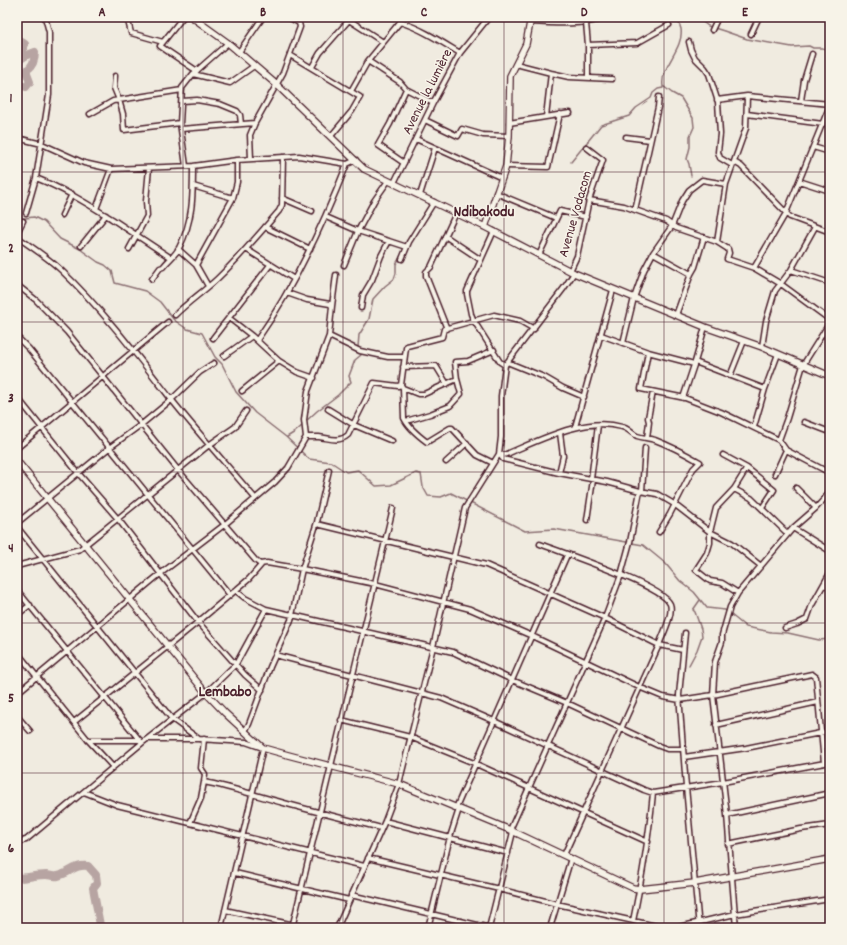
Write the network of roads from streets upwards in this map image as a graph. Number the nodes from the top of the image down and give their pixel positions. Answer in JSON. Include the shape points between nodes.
{"nodes":[{"id":1,"x":45,"y":17,"type":"edge"},
{"id":2,"x":127,"y":17,"type":"edge"},
{"id":3,"x":183,"y":17,"type":"edge"},
{"id":4,"x":192,"y":17,"type":"edge"},
{"id":5,"x":263,"y":17,"type":"edge"},
{"id":6,"x":289,"y":17,"type":"edge"},
{"id":7,"x":489,"y":17,"type":"edge"},
{"id":8,"x":590,"y":17,"type":"edge"},
{"id":9,"x":610,"y":17,"type":"edge"},
{"id":10,"x":718,"y":17,"type":"edge"},
{"id":11,"x":759,"y":17,"type":"edge"},
{"id":12,"x":400,"y":19,"type":"edge"},
{"id":13,"x":530,"y":20,"type":"edge"},
{"id":14,"x":591,"y":22,"type":"junction"},
{"id":15,"x":586,"y":23,"type":"junction"},
{"id":16,"x":668,"y":25,"type":"dead end"},
{"id":17,"x":713,"y":28,"type":"dead end"},
{"id":18,"x":751,"y":34,"type":"dead end"},
{"id":19,"x":163,"y":42,"type":"junction"},
{"id":20,"x":383,"y":42,"type":"junction"},
{"id":21,"x":689,"y":42,"type":"dead end"},
{"id":22,"x":228,"y":43,"type":"junction"},
{"id":23,"x":588,"y":45,"type":"junction"},
{"id":24,"x":239,"y":52,"type":"junction"},
{"id":25,"x":460,"y":53,"type":"junction"},
{"id":26,"x":812,"y":54,"type":"dead end"},
{"id":27,"x":290,"y":55,"type":"junction"},
{"id":28,"x":368,"y":61,"type":"junction"},
{"id":29,"x":516,"y":64,"type":"junction"},
{"id":30,"x":254,"y":66,"type":"junction"},
{"id":31,"x":312,"y":68,"type":"junction"},
{"id":32,"x":195,"y":72,"type":"junction"},
{"id":33,"x":551,"y":73,"type":"junction"},
{"id":34,"x":115,"y":76,"type":"dead end"},
{"id":35,"x":588,"y":78,"type":"junction"},
{"id":36,"x":612,"y":79,"type":"dead end"},
{"id":37,"x":277,"y":85,"type":"junction"},
{"id":38,"x":406,"y":89,"type":"junction"},
{"id":39,"x":182,"y":90,"type":"junction"},
{"id":40,"x":351,"y":91,"type":"junction"},
{"id":41,"x":747,"y":96,"type":"junction"},
{"id":42,"x":659,"y":97,"type":"dead end"},
{"id":43,"x":119,"y":100,"type":"junction"},
{"id":44,"x":717,"y":100,"type":"junction"},
{"id":45,"x":182,"y":101,"type":"junction"},
{"id":46,"x":801,"y":101,"type":"junction"},
{"id":47,"x":433,"y":103,"type":"junction"},
{"id":48,"x":830,"y":105,"type":"edge"},
{"id":49,"x":829,"y":111,"type":"edge"},
{"id":50,"x":570,"y":113,"type":"dead end"},
{"id":51,"x":90,"y":114,"type":"dead end"},
{"id":52,"x":560,"y":114,"type":"junction"},
{"id":53,"x":747,"y":114,"type":"junction"},
{"id":54,"x":546,"y":117,"type":"junction"},
{"id":55,"x":425,"y":120,"type":"junction"},
{"id":56,"x":180,"y":123,"type":"junction"},
{"id":57,"x":255,"y":123,"type":"junction"},
{"id":58,"x":509,"y":123,"type":"junction"},
{"id":59,"x":242,"y":124,"type":"junction"},
{"id":60,"x":822,"y":124,"type":"junction"},
{"id":61,"x":180,"y":130,"type":"junction"},
{"id":62,"x":331,"y":136,"type":"junction"},
{"id":63,"x":509,"y":136,"type":"junction"},
{"id":64,"x":626,"y":137,"type":"dead end"},
{"id":65,"x":17,"y":138,"type":"edge"},
{"id":66,"x":416,"y":139,"type":"junction"},
{"id":67,"x":650,"y":140,"type":"junction"},
{"id":68,"x":42,"y":144,"type":"junction"},
{"id":69,"x":586,"y":147,"type":"dead end"},
{"id":70,"x":813,"y":147,"type":"junction"},
{"id":71,"x":435,"y":148,"type":"junction"},
{"id":72,"x":830,"y":152,"type":"edge"},
{"id":73,"x":283,"y":157,"type":"junction"},
{"id":74,"x":251,"y":159,"type":"junction"},
{"id":75,"x":237,"y":160,"type":"junction"},
{"id":76,"x":356,"y":160,"type":"junction"},
{"id":77,"x":404,"y":163,"type":"junction"},
{"id":78,"x":347,"y":164,"type":"junction"},
{"id":79,"x":733,"y":164,"type":"junction"},
{"id":80,"x":186,"y":166,"type":"junction"},
{"id":81,"x":193,"y":166,"type":"junction"},
{"id":82,"x":506,"y":166,"type":"junction"},
{"id":83,"x":148,"y":168,"type":"junction"},
{"id":84,"x":112,"y":169,"type":"junction"},
{"id":85,"x":36,"y":178,"type":"junction"},
{"id":86,"x":502,"y":178,"type":"junction"},
{"id":87,"x":799,"y":181,"type":"junction"},
{"id":88,"x":391,"y":182,"type":"junction"},
{"id":89,"x":726,"y":184,"type":"junction"},
{"id":90,"x":193,"y":186,"type":"junction"},
{"id":91,"x":830,"y":191,"type":"edge"},
{"id":92,"x":496,"y":193,"type":"junction"},
{"id":93,"x":72,"y":194,"type":"junction"},
{"id":94,"x":420,"y":195,"type":"junction"},
{"id":95,"x":233,"y":198,"type":"junction"},
{"id":96,"x":282,"y":198,"type":"junction"},
{"id":97,"x":589,"y":200,"type":"junction"},
{"id":98,"x":434,"y":202,"type":"junction"},
{"id":99,"x":96,"y":209,"type":"junction"},
{"id":100,"x":635,"y":210,"type":"junction"},
{"id":101,"x":312,"y":211,"type":"dead end"},
{"id":102,"x":26,"y":213,"type":"dead end"},
{"id":103,"x":456,"y":213,"type":"junction"},
{"id":104,"x":786,"y":213,"type":"junction"},
{"id":105,"x":62,"y":215,"type":"dead end"},
{"id":106,"x":106,"y":215,"type":"junction"},
{"id":107,"x":326,"y":217,"type":"junction"},
{"id":108,"x":586,"y":217,"type":"junction"},
{"id":109,"x":556,"y":218,"type":"junction"},
{"id":110,"x":23,"y":221,"type":"dead end"},
{"id":111,"x":672,"y":226,"type":"junction"},
{"id":112,"x":265,"y":227,"type":"junction"},
{"id":113,"x":485,"y":227,"type":"junction"},
{"id":114,"x":815,"y":227,"type":"junction"},
{"id":115,"x":358,"y":231,"type":"junction"},
{"id":116,"x":494,"y":231,"type":"junction"},
{"id":117,"x":17,"y":232,"type":"edge"},
{"id":118,"x":830,"y":232,"type":"edge"},
{"id":119,"x":137,"y":235,"type":"junction"},
{"id":120,"x":445,"y":236,"type":"junction"},
{"id":121,"x":17,"y":237,"type":"edge"},
{"id":122,"x":704,"y":237,"type":"junction"},
{"id":123,"x":389,"y":241,"type":"junction"},
{"id":124,"x":717,"y":242,"type":"junction"},
{"id":125,"x":81,"y":246,"type":"dead end"},
{"id":126,"x":407,"y":248,"type":"junction"},
{"id":127,"x":129,"y":249,"type":"dead end"},
{"id":128,"x":246,"y":249,"type":"junction"},
{"id":129,"x":310,"y":249,"type":"junction"},
{"id":130,"x":178,"y":250,"type":"junction"},
{"id":131,"x":653,"y":253,"type":"junction"},
{"id":132,"x":539,"y":255,"type":"junction"},
{"id":133,"x":171,"y":258,"type":"junction"},
{"id":134,"x":402,"y":259,"type":"dead end"},
{"id":135,"x":481,"y":260,"type":"junction"},
{"id":136,"x":196,"y":265,"type":"junction"},
{"id":137,"x":270,"y":265,"type":"junction"},
{"id":138,"x":344,"y":265,"type":"dead end"},
{"id":139,"x":754,"y":268,"type":"junction"},
{"id":140,"x":791,"y":270,"type":"junction"},
{"id":141,"x":572,"y":272,"type":"junction"},
{"id":142,"x":691,"y":274,"type":"junction"},
{"id":143,"x":336,"y":275,"type":"dead end"},
{"id":144,"x":152,"y":279,"type":"dead end"},
{"id":145,"x":294,"y":279,"type":"junction"},
{"id":146,"x":830,"y":283,"type":"edge"},
{"id":147,"x":781,"y":284,"type":"junction"},
{"id":148,"x":17,"y":285,"type":"edge"},
{"id":149,"x":208,"y":286,"type":"junction"},
{"id":150,"x":613,"y":290,"type":"junction"},
{"id":151,"x":287,"y":293,"type":"junction"},
{"id":152,"x":634,"y":298,"type":"junction"},
{"id":153,"x":332,"y":306,"type":"junction"},
{"id":154,"x":361,"y":308,"type":"dead end"},
{"id":155,"x":676,"y":314,"type":"junction"},
{"id":156,"x":175,"y":315,"type":"dead end"},
{"id":157,"x":229,"y":318,"type":"junction"},
{"id":158,"x":474,"y":321,"type":"junction"},
{"id":159,"x":168,"y":322,"type":"dead end"},
{"id":160,"x":830,"y":323,"type":"edge"},
{"id":161,"x":705,"y":326,"type":"junction"},
{"id":162,"x":447,"y":329,"type":"junction"},
{"id":163,"x":534,"y":329,"type":"junction"},
{"id":164,"x":252,"y":336,"type":"junction"},
{"id":165,"x":330,"y":336,"type":"junction"},
{"id":166,"x":601,"y":336,"type":"junction"},
{"id":167,"x":17,"y":337,"type":"edge"},
{"id":168,"x":213,"y":338,"type":"dead end"},
{"id":169,"x":257,"y":340,"type":"junction"},
{"id":170,"x":744,"y":341,"type":"junction"},
{"id":171,"x":622,"y":343,"type":"junction"},
{"id":172,"x":762,"y":347,"type":"junction"},
{"id":173,"x":494,"y":350,"type":"junction"},
{"id":174,"x":134,"y":351,"type":"junction"},
{"id":175,"x":648,"y":352,"type":"junction"},
{"id":176,"x":778,"y":354,"type":"junction"},
{"id":177,"x":224,"y":356,"type":"dead end"},
{"id":178,"x":404,"y":357,"type":"junction"},
{"id":179,"x":279,"y":361,"type":"junction"},
{"id":180,"x":214,"y":363,"type":"dead end"},
{"id":181,"x":695,"y":363,"type":"junction"},
{"id":182,"x":506,"y":364,"type":"junction"},
{"id":183,"x":803,"y":365,"type":"junction"},
{"id":184,"x":403,"y":366,"type":"junction"},
{"id":185,"x":730,"y":376,"type":"junction"},
{"id":186,"x":830,"y":376,"type":"edge"},
{"id":187,"x":103,"y":377,"type":"junction"},
{"id":188,"x":314,"y":378,"type":"junction"},
{"id":189,"x":457,"y":380,"type":"junction"},
{"id":190,"x":447,"y":384,"type":"junction"},
{"id":191,"x":402,"y":387,"type":"junction"},
{"id":192,"x":764,"y":389,"type":"junction"},
{"id":193,"x":242,"y":391,"type":"dead end"},
{"id":194,"x":653,"y":392,"type":"junction"},
{"id":195,"x":17,"y":397,"type":"edge"},
{"id":196,"x":584,"y":397,"type":"junction"},
{"id":197,"x":683,"y":398,"type":"junction"},
{"id":198,"x":171,"y":400,"type":"junction"},
{"id":199,"x":72,"y":402,"type":"junction"},
{"id":200,"x":328,"y":409,"type":"dead end"},
{"id":201,"x":246,"y":411,"type":"dead end"},
{"id":202,"x":406,"y":421,"type":"junction"},
{"id":203,"x":804,"y":422,"type":"dead end"},
{"id":204,"x":142,"y":424,"type":"junction"},
{"id":205,"x":354,"y":425,"type":"junction"},
{"id":206,"x":598,"y":425,"type":"junction"},
{"id":207,"x":42,"y":427,"type":"junction"},
{"id":208,"x":576,"y":427,"type":"junction"},
{"id":209,"x":754,"y":427,"type":"junction"},
{"id":210,"x":830,"y":432,"type":"edge"},
{"id":211,"x":560,"y":433,"type":"junction"},
{"id":212,"x":306,"y":437,"type":"junction"},
{"id":213,"x":647,"y":438,"type":"junction"},
{"id":214,"x":779,"y":440,"type":"junction"},
{"id":215,"x":392,"y":441,"type":"dead end"},
{"id":216,"x":467,"y":443,"type":"junction"},
{"id":217,"x":209,"y":445,"type":"junction"},
{"id":218,"x":17,"y":448,"type":"edge"},
{"id":219,"x":109,"y":448,"type":"junction"},
{"id":220,"x":645,"y":448,"type":"dead end"},
{"id":221,"x":786,"y":450,"type":"junction"},
{"id":222,"x":499,"y":454,"type":"junction"},
{"id":223,"x":723,"y":455,"type":"dead end"},
{"id":224,"x":17,"y":462,"type":"edge"},
{"id":225,"x":446,"y":462,"type":"dead end"},
{"id":226,"x":493,"y":463,"type":"junction"},
{"id":227,"x":747,"y":468,"type":"junction"},
{"id":228,"x":178,"y":470,"type":"junction"},
{"id":229,"x":329,"y":470,"type":"dead end"},
{"id":230,"x":559,"y":473,"type":"junction"},
{"id":231,"x":830,"y":473,"type":"edge"},
{"id":232,"x":79,"y":474,"type":"junction"},
{"id":233,"x":775,"y":474,"type":"dead end"},
{"id":234,"x":592,"y":480,"type":"junction"},
{"id":235,"x":796,"y":488,"type":"dead end"},
{"id":236,"x":734,"y":489,"type":"junction"},
{"id":237,"x":830,"y":490,"type":"edge"},
{"id":238,"x":641,"y":491,"type":"junction"},
{"id":239,"x":147,"y":494,"type":"junction"},
{"id":240,"x":256,"y":498,"type":"junction"},
{"id":241,"x":47,"y":499,"type":"junction"},
{"id":242,"x":674,"y":504,"type":"junction"},
{"id":243,"x":393,"y":508,"type":"dead end"},
{"id":244,"x":762,"y":508,"type":"junction"},
{"id":245,"x":816,"y":508,"type":"junction"},
{"id":246,"x":118,"y":519,"type":"junction"},
{"id":247,"x":587,"y":520,"type":"dead end"},
{"id":248,"x":17,"y":523,"type":"edge"},
{"id":249,"x":316,"y":524,"type":"junction"},
{"id":250,"x":224,"y":525,"type":"junction"},
{"id":251,"x":17,"y":527,"type":"edge"},
{"id":252,"x":793,"y":528,"type":"junction"},
{"id":253,"x":659,"y":532,"type":"dead end"},
{"id":254,"x":710,"y":532,"type":"junction"},
{"id":255,"x":788,"y":534,"type":"junction"},
{"id":256,"x":385,"y":540,"type":"junction"},
{"id":257,"x":540,"y":544,"type":"dead end"},
{"id":258,"x":85,"y":546,"type":"junction"},
{"id":259,"x":192,"y":548,"type":"junction"},
{"id":260,"x":830,"y":551,"type":"edge"},
{"id":261,"x":567,"y":555,"type":"junction"},
{"id":262,"x":42,"y":558,"type":"junction"},
{"id":263,"x":454,"y":558,"type":"junction"},
{"id":264,"x":262,"y":564,"type":"junction"},
{"id":265,"x":17,"y":566,"type":"edge"},
{"id":266,"x":761,"y":566,"type":"junction"},
{"id":267,"x":302,"y":569,"type":"junction"},
{"id":268,"x":830,"y":573,"type":"edge"},
{"id":269,"x":160,"y":574,"type":"junction"},
{"id":270,"x":621,"y":575,"type":"junction"},
{"id":271,"x":375,"y":584,"type":"junction"},
{"id":272,"x":824,"y":585,"type":"junction"},
{"id":273,"x":830,"y":587,"type":"edge"},
{"id":274,"x":17,"y":590,"type":"edge"},
{"id":275,"x":235,"y":590,"type":"junction"},
{"id":276,"x":738,"y":593,"type":"junction"},
{"id":277,"x":550,"y":594,"type":"junction"},
{"id":278,"x":230,"y":595,"type":"junction"},
{"id":279,"x":130,"y":600,"type":"junction"},
{"id":280,"x":444,"y":602,"type":"junction"},
{"id":281,"x":30,"y":605,"type":"junction"},
{"id":282,"x":266,"y":609,"type":"junction"},
{"id":283,"x":293,"y":614,"type":"junction"},
{"id":284,"x":17,"y":615,"type":"edge"},
{"id":285,"x":605,"y":618,"type":"junction"},
{"id":286,"x":198,"y":622,"type":"junction"},
{"id":287,"x":98,"y":626,"type":"junction"},
{"id":288,"x":785,"y":628,"type":"dead end"},
{"id":289,"x":364,"y":631,"type":"junction"},
{"id":290,"x":685,"y":633,"type":"dead end"},
{"id":291,"x":532,"y":636,"type":"junction"},
{"id":292,"x":659,"y":645,"type":"junction"},
{"id":293,"x":167,"y":646,"type":"junction"},
{"id":294,"x":433,"y":647,"type":"junction"},
{"id":295,"x":683,"y":650,"type":"junction"},
{"id":296,"x":68,"y":651,"type":"junction"},
{"id":297,"x":17,"y":652,"type":"edge"},
{"id":298,"x":275,"y":655,"type":"junction"},
{"id":299,"x":585,"y":661,"type":"junction"},
{"id":300,"x":236,"y":664,"type":"junction"},
{"id":301,"x":136,"y":673,"type":"junction"},
{"id":302,"x":353,"y":675,"type":"junction"},
{"id":303,"x":37,"y":676,"type":"junction"},
{"id":304,"x":512,"y":680,"type":"junction"},
{"id":305,"x":639,"y":687,"type":"junction"},
{"id":306,"x":262,"y":690,"type":"junction"},
{"id":307,"x":17,"y":693,"type":"edge"},
{"id":308,"x":422,"y":693,"type":"junction"},
{"id":309,"x":206,"y":694,"type":"junction"},
{"id":310,"x":713,"y":695,"type":"junction"},
{"id":311,"x":105,"y":697,"type":"junction"},
{"id":312,"x":680,"y":700,"type":"junction"},
{"id":313,"x":818,"y":702,"type":"junction"},
{"id":314,"x":567,"y":703,"type":"junction"},
{"id":315,"x":17,"y":716,"type":"edge"},
{"id":316,"x":172,"y":719,"type":"junction"},
{"id":317,"x":341,"y":720,"type":"junction"},
{"id":318,"x":494,"y":721,"type":"junction"},
{"id":319,"x":74,"y":722,"type":"junction"},
{"id":320,"x":716,"y":725,"type":"junction"},
{"id":321,"x":621,"y":728,"type":"junction"},
{"id":322,"x":30,"y":731,"type":"dead end"},
{"id":323,"x":245,"y":731,"type":"junction"},
{"id":324,"x":830,"y":731,"type":"edge"},
{"id":325,"x":822,"y":732,"type":"junction"},
{"id":326,"x":410,"y":737,"type":"junction"},
{"id":327,"x":147,"y":739,"type":"junction"},
{"id":328,"x":202,"y":739,"type":"junction"},
{"id":329,"x":88,"y":740,"type":"junction"},
{"id":330,"x":141,"y":742,"type":"junction"},
{"id":331,"x":548,"y":745,"type":"junction"},
{"id":332,"x":263,"y":748,"type":"junction"},
{"id":333,"x":683,"y":749,"type":"junction"},
{"id":334,"x":719,"y":753,"type":"junction"},
{"id":335,"x":684,"y":757,"type":"junction"},
{"id":336,"x":830,"y":762,"type":"edge"},
{"id":337,"x":474,"y":763,"type":"junction"},
{"id":338,"x":824,"y":763,"type":"junction"},
{"id":339,"x":113,"y":767,"type":"junction"},
{"id":340,"x":331,"y":767,"type":"junction"},
{"id":341,"x":602,"y":770,"type":"junction"},
{"id":342,"x":204,"y":782,"type":"junction"},
{"id":343,"x":722,"y":782,"type":"junction"},
{"id":344,"x":399,"y":784,"type":"junction"},
{"id":345,"x":686,"y":787,"type":"junction"},
{"id":346,"x":528,"y":788,"type":"junction"},
{"id":347,"x":84,"y":792,"type":"junction"},
{"id":348,"x":653,"y":793,"type":"junction"},
{"id":349,"x":830,"y":793,"type":"edge"},
{"id":350,"x":252,"y":794,"type":"junction"},
{"id":351,"x":458,"y":808,"type":"junction"},
{"id":352,"x":583,"y":812,"type":"junction"},
{"id":353,"x":320,"y":813,"type":"junction"},
{"id":354,"x":727,"y":815,"type":"junction"},
{"id":355,"x":385,"y":821,"type":"junction"},
{"id":356,"x":190,"y":823,"type":"junction"},
{"id":357,"x":830,"y":825,"type":"edge"},
{"id":358,"x":381,"y":828,"type":"junction"},
{"id":359,"x":512,"y":831,"type":"junction"},
{"id":360,"x":242,"y":836,"type":"junction"},
{"id":361,"x":17,"y":837,"type":"edge"},
{"id":362,"x":450,"y":838,"type":"junction"},
{"id":363,"x":648,"y":842,"type":"junction"},
{"id":364,"x":728,"y":844,"type":"junction"},
{"id":365,"x":311,"y":853,"type":"junction"},
{"id":366,"x":508,"y":853,"type":"junction"},
{"id":367,"x":564,"y":855,"type":"junction"},
{"id":368,"x":368,"y":858,"type":"junction"},
{"id":369,"x":571,"y":858,"type":"junction"},
{"id":370,"x":830,"y":859,"type":"edge"},
{"id":371,"x":364,"y":866,"type":"junction"},
{"id":372,"x":235,"y":873,"type":"junction"},
{"id":373,"x":441,"y":875,"type":"junction"},
{"id":374,"x":731,"y":875,"type":"junction"},
{"id":375,"x":695,"y":883,"type":"junction"},
{"id":376,"x":302,"y":889,"type":"junction"},
{"id":377,"x":499,"y":889,"type":"junction"},
{"id":378,"x":640,"y":889,"type":"junction"},
{"id":379,"x":351,"y":895,"type":"junction"},
{"id":380,"x":830,"y":899,"type":"edge"},
{"id":381,"x":349,"y":900,"type":"junction"},
{"id":382,"x":557,"y":904,"type":"junction"},
{"id":383,"x":225,"y":910,"type":"junction"},
{"id":384,"x":432,"y":914,"type":"junction"},
{"id":385,"x":735,"y":914,"type":"junction"},
{"id":386,"x":635,"y":922,"type":"junction"},
{"id":387,"x":292,"y":926,"type":"edge"},
{"id":388,"x":699,"y":926,"type":"edge"},
{"id":389,"x":221,"y":928,"type":"edge"},
{"id":390,"x":308,"y":928,"type":"edge"},
{"id":391,"x":336,"y":928,"type":"edge"},
{"id":392,"x":428,"y":928,"type":"edge"},
{"id":393,"x":490,"y":928,"type":"edge"},
{"id":394,"x":550,"y":928,"type":"edge"},
{"id":395,"x":636,"y":928,"type":"edge"},
{"id":396,"x":665,"y":928,"type":"edge"},
{"id":397,"x":736,"y":928,"type":"edge"}],
"edges":[{"from":1,"to":68,"type":"street","via":[[49,32],[49,95]]},
{"from":2,"to":19,"type":"street","via":[[131,33]]},
{"from":3,"to":19,"type":"street"},
{"from":4,"to":22,"type":"street"},
{"from":5,"to":24,"type":"street"},
{"from":6,"to":27,"type":"street","via":[[299,23],[300,27]]},
{"from":7,"to":25,"type":"street","name":"Avenue la lumière"},
{"from":8,"to":14,"type":"street"},
{"from":9,"to":14,"type":"street"},
{"from":10,"to":17,"type":"street"},
{"from":11,"to":18,"type":"street"},
{"from":12,"to":20,"type":"street"},
{"from":12,"to":25,"type":"street","via":[[427,32]]},
{"from":13,"to":15,"type":"street","via":[[564,24]]},
{"from":13,"to":29,"type":"street","via":[[526,44]]},
{"from":14,"to":15,"type":"street"},
{"from":15,"to":23,"type":"street"},
{"from":16,"to":23,"type":"street","via":[[637,43]]},
{"from":19,"to":32,"type":"street","via":[[160,46]]},
{"from":20,"to":28,"type":"street"},
{"from":20,"to":31,"type":"street","via":[[349,20],[320,53]]},
{"from":21,"to":44,"type":"street","via":[[695,58],[709,74]]},
{"from":22,"to":24,"type":"street"},
{"from":22,"to":32,"type":"street"},
{"from":23,"to":35,"type":"street"},
{"from":24,"to":30,"type":"street"},
{"from":25,"to":47,"type":"street","name":"Avenue la lumière"},
{"from":26,"to":46,"type":"street"},
{"from":27,"to":31,"type":"street"},
{"from":27,"to":37,"type":"street"},
{"from":28,"to":38,"type":"street","via":[[400,82]]},
{"from":28,"to":40,"type":"street"},
{"from":29,"to":33,"type":"street"},
{"from":29,"to":58,"type":"street","via":[[510,76]]},
{"from":30,"to":32,"type":"street","via":[[230,83]]},
{"from":30,"to":37,"type":"street"},
{"from":31,"to":40,"type":"street"},
{"from":32,"to":39,"type":"street"},
{"from":33,"to":35,"type":"street"},
{"from":33,"to":54,"type":"street"},
{"from":34,"to":43,"type":"street","via":[[114,88]]},
{"from":35,"to":36,"type":"street"},
{"from":37,"to":57,"type":"street"},
{"from":37,"to":62,"type":"street"},
{"from":38,"to":47,"type":"street"},
{"from":38,"to":77,"type":"street","via":[[378,145]]},
{"from":39,"to":43,"type":"street"},
{"from":39,"to":45,"type":"street"},
{"from":40,"to":62,"type":"street","via":[[360,96],[352,111]]},
{"from":41,"to":44,"type":"street"},
{"from":41,"to":46,"type":"street"},
{"from":41,"to":53,"type":"street"},
{"from":42,"to":67,"type":"street"},
{"from":43,"to":51,"type":"street"},
{"from":43,"to":56,"type":"street","via":[[124,130]]},
{"from":44,"to":79,"type":"street","via":[[720,134],[718,152],[720,158]]},
{"from":45,"to":56,"type":"street"},
{"from":45,"to":59,"type":"street","via":[[197,100],[220,104],[237,111]]},
{"from":46,"to":48,"type":"street"},
{"from":47,"to":55,"type":"street","name":"Avenue la lumière"},
{"from":48,"to":49,"type":"street"},
{"from":49,"to":60,"type":"street"},
{"from":50,"to":52,"type":"street"},
{"from":52,"to":54,"type":"street"},
{"from":52,"to":82,"type":"street","via":[[548,167]]},
{"from":53,"to":60,"type":"street"},
{"from":53,"to":79,"type":"street","via":[[746,128]]},
{"from":54,"to":58,"type":"street"},
{"from":55,"to":63,"type":"street","via":[[458,136],[462,129],[483,135]]},
{"from":55,"to":66,"type":"street","name":"Avenue la lumière"},
{"from":56,"to":61,"type":"street"},
{"from":57,"to":59,"type":"street"},
{"from":57,"to":74,"type":"street","via":[[250,135]]},
{"from":58,"to":63,"type":"street"},
{"from":59,"to":61,"type":"street"},
{"from":60,"to":70,"type":"street"},
{"from":61,"to":80,"type":"street"},
{"from":62,"to":76,"type":"street"},
{"from":63,"to":82,"type":"street"},
{"from":64,"to":67,"type":"street"},
{"from":65,"to":68,"type":"street"},
{"from":66,"to":71,"type":"street"},
{"from":66,"to":77,"type":"street","name":"Avenue la lumière"},
{"from":67,"to":100,"type":"street"},
{"from":68,"to":84,"type":"street","via":[[84,162]]},
{"from":68,"to":85,"type":"street"},
{"from":69,"to":97,"type":"street","name":"Avenue Vodacom","via":[[603,160]]},
{"from":70,"to":72,"type":"street"},
{"from":70,"to":87,"type":"street"},
{"from":71,"to":86,"type":"street"},
{"from":71,"to":94,"type":"street"},
{"from":73,"to":74,"type":"street"},
{"from":73,"to":78,"type":"street","via":[[299,156]]},
{"from":73,"to":96,"type":"street"},
{"from":74,"to":75,"type":"street"},
{"from":75,"to":81,"type":"street"},
{"from":75,"to":95,"type":"street","via":[[237,182]]},
{"from":76,"to":78,"type":"street"},
{"from":76,"to":88,"type":"street","via":[[364,169]]},
{"from":77,"to":88,"type":"street","name":"Avenue la lumière"},
{"from":78,"to":107,"type":"street"},
{"from":79,"to":89,"type":"street"},
{"from":79,"to":104,"type":"street","via":[[741,166]]},
{"from":80,"to":81,"type":"street"},
{"from":80,"to":83,"type":"street"},
{"from":81,"to":90,"type":"street"},
{"from":82,"to":86,"type":"street"},
{"from":83,"to":84,"type":"street"},
{"from":83,"to":119,"type":"street","via":[[147,216]]},
{"from":84,"to":99,"type":"street"},
{"from":85,"to":93,"type":"street"},
{"from":85,"to":102,"type":"street"},
{"from":86,"to":92,"type":"street"},
{"from":87,"to":91,"type":"street"},
{"from":87,"to":104,"type":"street"},
{"from":88,"to":94,"type":"street"},
{"from":88,"to":115,"type":"street","name":"Avenue la lumière","via":[[374,200]]},
{"from":89,"to":111,"type":"street","via":[[702,180],[689,190]]},
{"from":89,"to":124,"type":"street"},
{"from":90,"to":95,"type":"street"},
{"from":90,"to":130,"type":"street","via":[[189,223]]},
{"from":92,"to":109,"type":"street"},
{"from":92,"to":113,"type":"street"},
{"from":93,"to":99,"type":"street"},
{"from":93,"to":105,"type":"street"},
{"from":94,"to":98,"type":"street"},
{"from":95,"to":136,"type":"street"},
{"from":96,"to":101,"type":"street"},
{"from":96,"to":112,"type":"street","via":[[279,211]]},
{"from":97,"to":100,"type":"street"},
{"from":97,"to":108,"type":"street","name":"Avenue Vodacom"},
{"from":98,"to":103,"type":"street"},
{"from":98,"to":126,"type":"street"},
{"from":99,"to":106,"type":"street"},
{"from":100,"to":111,"type":"street","via":[[666,221]]},
{"from":103,"to":113,"type":"street"},
{"from":103,"to":120,"type":"street"},
{"from":104,"to":114,"type":"street"},
{"from":104,"to":139,"type":"street"},
{"from":106,"to":119,"type":"street"},
{"from":106,"to":125,"type":"street"},
{"from":107,"to":115,"type":"street"},
{"from":107,"to":129,"type":"street"},
{"from":108,"to":109,"type":"street","via":[[560,211]]},
{"from":108,"to":141,"type":"street","name":"Avenue Vodacom"},
{"from":109,"to":132,"type":"street"},
{"from":110,"to":117,"type":"street"},
{"from":111,"to":122,"type":"street"},
{"from":111,"to":131,"type":"street"},
{"from":112,"to":128,"type":"street"},
{"from":112,"to":129,"type":"street"},
{"from":113,"to":116,"type":"street"},
{"from":114,"to":118,"type":"street"},
{"from":114,"to":140,"type":"street"},
{"from":115,"to":123,"type":"street"},
{"from":115,"to":138,"type":"street","name":"Avenue la lumière"},
{"from":116,"to":132,"type":"street"},
{"from":116,"to":135,"type":"street"},
{"from":119,"to":127,"type":"street"},
{"from":119,"to":133,"type":"street"},
{"from":120,"to":135,"type":"street"},
{"from":120,"to":162,"type":"street","via":[[426,276]]},
{"from":121,"to":174,"type":"street","via":[[60,269]]},
{"from":122,"to":124,"type":"street"},
{"from":122,"to":142,"type":"street"},
{"from":123,"to":126,"type":"street"},
{"from":123,"to":154,"type":"street","via":[[363,295]]},
{"from":124,"to":139,"type":"street","via":[[728,249],[727,259]]},
{"from":126,"to":134,"type":"street"},
{"from":128,"to":137,"type":"street"},
{"from":128,"to":149,"type":"street"},
{"from":129,"to":145,"type":"street"},
{"from":130,"to":133,"type":"street"},
{"from":130,"to":136,"type":"street"},
{"from":131,"to":142,"type":"street"},
{"from":131,"to":152,"type":"street"},
{"from":132,"to":141,"type":"street"},
{"from":133,"to":144,"type":"street"},
{"from":135,"to":158,"type":"street","via":[[467,291]]},
{"from":136,"to":149,"type":"street"},
{"from":137,"to":145,"type":"street"},
{"from":137,"to":157,"type":"street"},
{"from":139,"to":147,"type":"street"},
{"from":140,"to":146,"type":"street"},
{"from":140,"to":147,"type":"street"},
{"from":141,"to":150,"type":"street"},
{"from":141,"to":163,"type":"street","name":"Avenue Vodacom","via":[[564,288]]},
{"from":142,"to":155,"type":"street"},
{"from":143,"to":153,"type":"street"},
{"from":145,"to":151,"type":"street"},
{"from":147,"to":160,"type":"street"},
{"from":147,"to":172,"type":"street","via":[[775,292],[766,321]]},
{"from":148,"to":187,"type":"street","via":[[36,300],[67,332]]},
{"from":149,"to":156,"type":"street"},
{"from":150,"to":152,"type":"street"},
{"from":150,"to":166,"type":"street"},
{"from":151,"to":153,"type":"street"},
{"from":151,"to":169,"type":"street"},
{"from":152,"to":155,"type":"street"},
{"from":152,"to":171,"type":"street"},
{"from":153,"to":165,"type":"street"},
{"from":155,"to":161,"type":"street"},
{"from":157,"to":164,"type":"street"},
{"from":157,"to":168,"type":"street"},
{"from":158,"to":162,"type":"street"},
{"from":158,"to":163,"type":"street","via":[[498,315],[520,321]]},
{"from":158,"to":173,"type":"street"},
{"from":159,"to":174,"type":"street"},
{"from":160,"to":183,"type":"street"},
{"from":161,"to":170,"type":"street"},
{"from":161,"to":181,"type":"street"},
{"from":162,"to":178,"type":"street","via":[[444,329],[442,337],[407,346]]},
{"from":163,"to":182,"type":"street","name":"Avenue Vodacom"},
{"from":164,"to":169,"type":"street"},
{"from":164,"to":177,"type":"street"},
{"from":165,"to":178,"type":"street","via":[[360,351]]},
{"from":165,"to":188,"type":"street"},
{"from":166,"to":171,"type":"street"},
{"from":166,"to":196,"type":"street"},
{"from":167,"to":199,"type":"street"},
{"from":169,"to":179,"type":"street"},
{"from":170,"to":172,"type":"street"},
{"from":170,"to":185,"type":"street"},
{"from":171,"to":175,"type":"street"},
{"from":172,"to":176,"type":"street"},
{"from":173,"to":182,"type":"street","via":[[500,362]]},
{"from":173,"to":189,"type":"street","via":[[468,361],[455,362]]},
{"from":174,"to":187,"type":"street"},
{"from":174,"to":198,"type":"street"},
{"from":175,"to":181,"type":"street"},
{"from":175,"to":194,"type":"street","via":[[641,389]]},
{"from":176,"to":183,"type":"street"},
{"from":176,"to":192,"type":"street"},
{"from":178,"to":184,"type":"street"},
{"from":179,"to":188,"type":"street","via":[[297,372]]},
{"from":179,"to":193,"type":"street"},
{"from":180,"to":198,"type":"street","via":[[200,372]]},
{"from":181,"to":185,"type":"street"},
{"from":181,"to":197,"type":"street"},
{"from":182,"to":196,"type":"street","via":[[544,377]]},
{"from":182,"to":222,"type":"street","via":[[501,396]]},
{"from":183,"to":186,"type":"street"},
{"from":183,"to":214,"type":"street"},
{"from":184,"to":190,"type":"street","via":[[436,366]]},
{"from":184,"to":191,"type":"street"},
{"from":185,"to":192,"type":"street"},
{"from":187,"to":199,"type":"street"},
{"from":187,"to":204,"type":"street"},
{"from":188,"to":212,"type":"street","via":[[305,406]]},
{"from":189,"to":190,"type":"street"},
{"from":189,"to":202,"type":"street","via":[[462,394],[450,406]]},
{"from":190,"to":191,"type":"street","via":[[424,394]]},
{"from":191,"to":202,"type":"street"},
{"from":191,"to":205,"type":"street","via":[[374,383]]},
{"from":192,"to":209,"type":"street"},
{"from":194,"to":197,"type":"street"},
{"from":194,"to":213,"type":"street"},
{"from":195,"to":207,"type":"street"},
{"from":196,"to":208,"type":"street"},
{"from":197,"to":209,"type":"street"},
{"from":198,"to":204,"type":"street"},
{"from":198,"to":217,"type":"street"},
{"from":199,"to":207,"type":"street"},
{"from":199,"to":219,"type":"street"},
{"from":200,"to":205,"type":"street"},
{"from":201,"to":217,"type":"street","via":[[235,428]]},
{"from":202,"to":216,"type":"street","via":[[427,442],[452,428]]},
{"from":203,"to":210,"type":"street"},
{"from":204,"to":219,"type":"street"},
{"from":204,"to":228,"type":"street"},
{"from":205,"to":212,"type":"street","via":[[348,436],[337,440]]},
{"from":205,"to":215,"type":"street"},
{"from":206,"to":208,"type":"street"},
{"from":206,"to":213,"type":"street","via":[[622,427],[636,436]]},
{"from":206,"to":234,"type":"street"},
{"from":207,"to":218,"type":"street"},
{"from":207,"to":232,"type":"street"},
{"from":208,"to":211,"type":"street"},
{"from":209,"to":214,"type":"street"},
{"from":211,"to":222,"type":"street","via":[[504,455]]},
{"from":211,"to":230,"type":"street","via":[[562,456]]},
{"from":212,"to":240,"type":"street","via":[[288,468]]},
{"from":213,"to":242,"type":"street","via":[[700,462],[693,469]]},
{"from":214,"to":221,"type":"street"},
{"from":216,"to":225,"type":"street"},
{"from":216,"to":226,"type":"street","via":[[477,455]]},
{"from":217,"to":228,"type":"street"},
{"from":217,"to":240,"type":"street"},
{"from":219,"to":232,"type":"street"},
{"from":219,"to":239,"type":"street"},
{"from":220,"to":238,"type":"street"},
{"from":221,"to":231,"type":"street"},
{"from":221,"to":233,"type":"street"},
{"from":222,"to":226,"type":"street"},
{"from":222,"to":230,"type":"street","via":[[503,459]]},
{"from":223,"to":227,"type":"street"},
{"from":224,"to":241,"type":"street"},
{"from":226,"to":263,"type":"street","via":[[465,508]]},
{"from":227,"to":236,"type":"street"},
{"from":227,"to":244,"type":"street","via":[[774,490]]},
{"from":228,"to":239,"type":"street"},
{"from":228,"to":250,"type":"street"},
{"from":229,"to":249,"type":"street"},
{"from":230,"to":234,"type":"street"},
{"from":232,"to":241,"type":"street"},
{"from":232,"to":246,"type":"street"},
{"from":234,"to":238,"type":"street"},
{"from":234,"to":247,"type":"street"},
{"from":235,"to":245,"type":"street"},
{"from":236,"to":244,"type":"street","via":[[751,498]]},
{"from":236,"to":254,"type":"street","via":[[716,508]]},
{"from":237,"to":245,"type":"street"},
{"from":238,"to":242,"type":"street","via":[[657,494]]},
{"from":238,"to":270,"type":"street"},
{"from":239,"to":246,"type":"street"},
{"from":239,"to":259,"type":"street"},
{"from":240,"to":250,"type":"street"},
{"from":241,"to":248,"type":"street"},
{"from":241,"to":258,"type":"street"},
{"from":242,"to":253,"type":"street"},
{"from":242,"to":254,"type":"street"},
{"from":243,"to":256,"type":"street"},
{"from":244,"to":255,"type":"street"},
{"from":245,"to":252,"type":"street"},
{"from":246,"to":258,"type":"street"},
{"from":246,"to":269,"type":"street"},
{"from":249,"to":256,"type":"street"},
{"from":249,"to":267,"type":"street"},
{"from":250,"to":259,"type":"street"},
{"from":250,"to":264,"type":"street","via":[[256,561]]},
{"from":251,"to":262,"type":"street"},
{"from":252,"to":255,"type":"street"},
{"from":252,"to":260,"type":"street"},
{"from":254,"to":266,"type":"street","via":[[732,543]]},
{"from":254,"to":276,"type":"street","via":[[707,553],[696,570],[710,581],[722,583]]},
{"from":255,"to":266,"type":"street"},
{"from":256,"to":263,"type":"street"},
{"from":256,"to":271,"type":"street"},
{"from":257,"to":261,"type":"street"},
{"from":258,"to":262,"type":"street","via":[[80,550]]},
{"from":258,"to":279,"type":"street"},
{"from":259,"to":269,"type":"street"},
{"from":259,"to":278,"type":"street"},
{"from":261,"to":270,"type":"street"},
{"from":261,"to":277,"type":"street"},
{"from":262,"to":265,"type":"street"},
{"from":262,"to":287,"type":"street"},
{"from":263,"to":277,"type":"street","via":[[486,565]]},
{"from":263,"to":280,"type":"street"},
{"from":264,"to":267,"type":"street"},
{"from":264,"to":275,"type":"street"},
{"from":266,"to":276,"type":"street"},
{"from":267,"to":271,"type":"street"},
{"from":267,"to":283,"type":"street"},
{"from":268,"to":272,"type":"street"},
{"from":269,"to":279,"type":"street"},
{"from":269,"to":286,"type":"street"},
{"from":270,"to":285,"type":"street"},
{"from":270,"to":292,"type":"street","via":[[660,594],[671,606],[671,614]]},
{"from":271,"to":280,"type":"street"},
{"from":271,"to":289,"type":"street"},
{"from":272,"to":273,"type":"street"},
{"from":272,"to":288,"type":"street","via":[[812,604],[807,619]]},
{"from":274,"to":281,"type":"street"},
{"from":275,"to":278,"type":"street"},
{"from":275,"to":282,"type":"street"},
{"from":276,"to":310,"type":"street","via":[[730,607],[722,635]]},
{"from":277,"to":285,"type":"street"},
{"from":277,"to":291,"type":"street"},
{"from":278,"to":286,"type":"street"},
{"from":279,"to":287,"type":"street"},
{"from":279,"to":293,"type":"street"},
{"from":280,"to":291,"type":"street","via":[[470,609]]},
{"from":280,"to":294,"type":"street"},
{"from":281,"to":284,"type":"street"},
{"from":281,"to":296,"type":"street"},
{"from":282,"to":283,"type":"street"},
{"from":282,"to":300,"type":"street"},
{"from":283,"to":289,"type":"street"},
{"from":283,"to":298,"type":"street"},
{"from":285,"to":292,"type":"street"},
{"from":285,"to":299,"type":"street"},
{"from":286,"to":293,"type":"street"},
{"from":286,"to":300,"type":"street"},
{"from":287,"to":296,"type":"street"},
{"from":287,"to":301,"type":"street"},
{"from":289,"to":294,"type":"street"},
{"from":289,"to":302,"type":"street"},
{"from":290,"to":295,"type":"street"},
{"from":291,"to":299,"type":"street"},
{"from":291,"to":304,"type":"street"},
{"from":292,"to":295,"type":"street"},
{"from":292,"to":305,"type":"street"},
{"from":293,"to":301,"type":"street"},
{"from":293,"to":309,"type":"street"},
{"from":294,"to":304,"type":"street","via":[[454,652]]},
{"from":294,"to":308,"type":"street"},
{"from":295,"to":312,"type":"street"},
{"from":296,"to":303,"type":"street"},
{"from":296,"to":311,"type":"street"},
{"from":297,"to":303,"type":"street"},
{"from":298,"to":302,"type":"street"},
{"from":298,"to":306,"type":"street"},
{"from":299,"to":305,"type":"street"},
{"from":299,"to":314,"type":"street"},
{"from":300,"to":306,"type":"street"},
{"from":300,"to":309,"type":"street"},
{"from":301,"to":311,"type":"street"},
{"from":301,"to":316,"type":"street"},
{"from":302,"to":308,"type":"street"},
{"from":302,"to":317,"type":"street"},
{"from":303,"to":307,"type":"street"},
{"from":303,"to":319,"type":"street"},
{"from":304,"to":314,"type":"street"},
{"from":304,"to":318,"type":"street"},
{"from":305,"to":312,"type":"street","via":[[663,697]]},
{"from":305,"to":321,"type":"street"},
{"from":306,"to":323,"type":"street"},
{"from":308,"to":318,"type":"street","via":[[441,698]]},
{"from":308,"to":326,"type":"street"},
{"from":309,"to":316,"type":"street"},
{"from":309,"to":323,"type":"street"},
{"from":310,"to":312,"type":"street"},
{"from":310,"to":313,"type":"street","via":[[812,674],[816,677]]},
{"from":310,"to":320,"type":"street"},
{"from":311,"to":319,"type":"street"},
{"from":311,"to":330,"type":"street"},
{"from":312,"to":333,"type":"street"},
{"from":313,"to":320,"type":"street"},
{"from":313,"to":325,"type":"street"},
{"from":314,"to":321,"type":"street"},
{"from":314,"to":331,"type":"street"},
{"from":315,"to":322,"type":"street"},
{"from":316,"to":327,"type":"street"},
{"from":316,"to":328,"type":"street"},
{"from":317,"to":326,"type":"street"},
{"from":317,"to":340,"type":"street"},
{"from":318,"to":331,"type":"street"},
{"from":318,"to":337,"type":"street"},
{"from":319,"to":329,"type":"street"},
{"from":320,"to":334,"type":"street"},
{"from":321,"to":333,"type":"street","via":[[667,749]]},
{"from":321,"to":341,"type":"street"},
{"from":323,"to":332,"type":"street"},
{"from":324,"to":325,"type":"street"},
{"from":325,"to":334,"type":"street"},
{"from":325,"to":338,"type":"street"},
{"from":326,"to":337,"type":"street"},
{"from":326,"to":344,"type":"street"},
{"from":327,"to":328,"type":"street"},
{"from":327,"to":330,"type":"street"},
{"from":328,"to":332,"type":"street","via":[[246,742]]},
{"from":328,"to":342,"type":"street"},
{"from":329,"to":330,"type":"street"},
{"from":329,"to":339,"type":"street"},
{"from":330,"to":339,"type":"street"},
{"from":331,"to":341,"type":"street"},
{"from":331,"to":346,"type":"street"},
{"from":332,"to":340,"type":"street"},
{"from":332,"to":350,"type":"street"},
{"from":333,"to":335,"type":"street"},
{"from":334,"to":335,"type":"street"},
{"from":334,"to":343,"type":"street"},
{"from":335,"to":345,"type":"street"},
{"from":336,"to":338,"type":"street"},
{"from":337,"to":346,"type":"street"},
{"from":337,"to":351,"type":"street"},
{"from":338,"to":343,"type":"street"},
{"from":339,"to":347,"type":"street"},
{"from":340,"to":344,"type":"street"},
{"from":340,"to":353,"type":"street"},
{"from":341,"to":348,"type":"street"},
{"from":341,"to":352,"type":"street"},
{"from":342,"to":350,"type":"street"},
{"from":342,"to":356,"type":"street","via":[[201,798]]},
{"from":343,"to":345,"type":"street"},
{"from":343,"to":354,"type":"street"},
{"from":344,"to":351,"type":"street"},
{"from":344,"to":355,"type":"street"},
{"from":345,"to":348,"type":"street"},
{"from":345,"to":375,"type":"street"},
{"from":346,"to":352,"type":"street"},
{"from":346,"to":359,"type":"street"},
{"from":347,"to":356,"type":"street","via":[[117,805]]},
{"from":347,"to":361,"type":"street","via":[[26,840],[22,841]]},
{"from":348,"to":363,"type":"street"},
{"from":349,"to":354,"type":"street"},
{"from":350,"to":353,"type":"street"},
{"from":350,"to":360,"type":"street"},
{"from":351,"to":359,"type":"street"},
{"from":351,"to":362,"type":"street"},
{"from":352,"to":363,"type":"street"},
{"from":352,"to":367,"type":"street"},
{"from":353,"to":358,"type":"street"},
{"from":353,"to":365,"type":"street"},
{"from":354,"to":364,"type":"street"},
{"from":355,"to":358,"type":"street"},
{"from":355,"to":362,"type":"street"},
{"from":356,"to":360,"type":"street"},
{"from":357,"to":364,"type":"street"},
{"from":358,"to":368,"type":"street"},
{"from":359,"to":366,"type":"street"},
{"from":359,"to":367,"type":"street"},
{"from":360,"to":365,"type":"street"},
{"from":360,"to":372,"type":"street"},
{"from":362,"to":366,"type":"street"},
{"from":362,"to":373,"type":"street"},
{"from":363,"to":378,"type":"street"},
{"from":364,"to":374,"type":"street"},
{"from":365,"to":371,"type":"street"},
{"from":365,"to":376,"type":"street"},
{"from":366,"to":377,"type":"street"},
{"from":367,"to":369,"type":"street"},
{"from":368,"to":371,"type":"street"},
{"from":368,"to":373,"type":"street"},
{"from":369,"to":378,"type":"street"},
{"from":369,"to":382,"type":"street"},
{"from":370,"to":374,"type":"street"},
{"from":371,"to":379,"type":"street"},
{"from":372,"to":376,"type":"street"},
{"from":372,"to":383,"type":"street"},
{"from":373,"to":377,"type":"street"},
{"from":373,"to":384,"type":"street"},
{"from":374,"to":375,"type":"street"},
{"from":374,"to":385,"type":"street"},
{"from":375,"to":378,"type":"street"},
{"from":375,"to":388,"type":"street"},
{"from":376,"to":381,"type":"street"},
{"from":376,"to":387,"type":"street"},
{"from":377,"to":382,"type":"street"},
{"from":377,"to":393,"type":"street"},
{"from":378,"to":386,"type":"street"},
{"from":379,"to":381,"type":"street"},
{"from":379,"to":384,"type":"street"},
{"from":380,"to":385,"type":"street"},
{"from":381,"to":391,"type":"street"},
{"from":382,"to":386,"type":"street"},
{"from":382,"to":394,"type":"street"},
{"from":383,"to":387,"type":"street"},
{"from":383,"to":389,"type":"street"},
{"from":384,"to":392,"type":"street"},
{"from":384,"to":393,"type":"street"},
{"from":385,"to":388,"type":"street"},
{"from":385,"to":397,"type":"street"},
{"from":386,"to":395,"type":"street"},
{"from":386,"to":396,"type":"street"},
{"from":387,"to":390,"type":"street"},
{"from":388,"to":396,"type":"street"}]}
